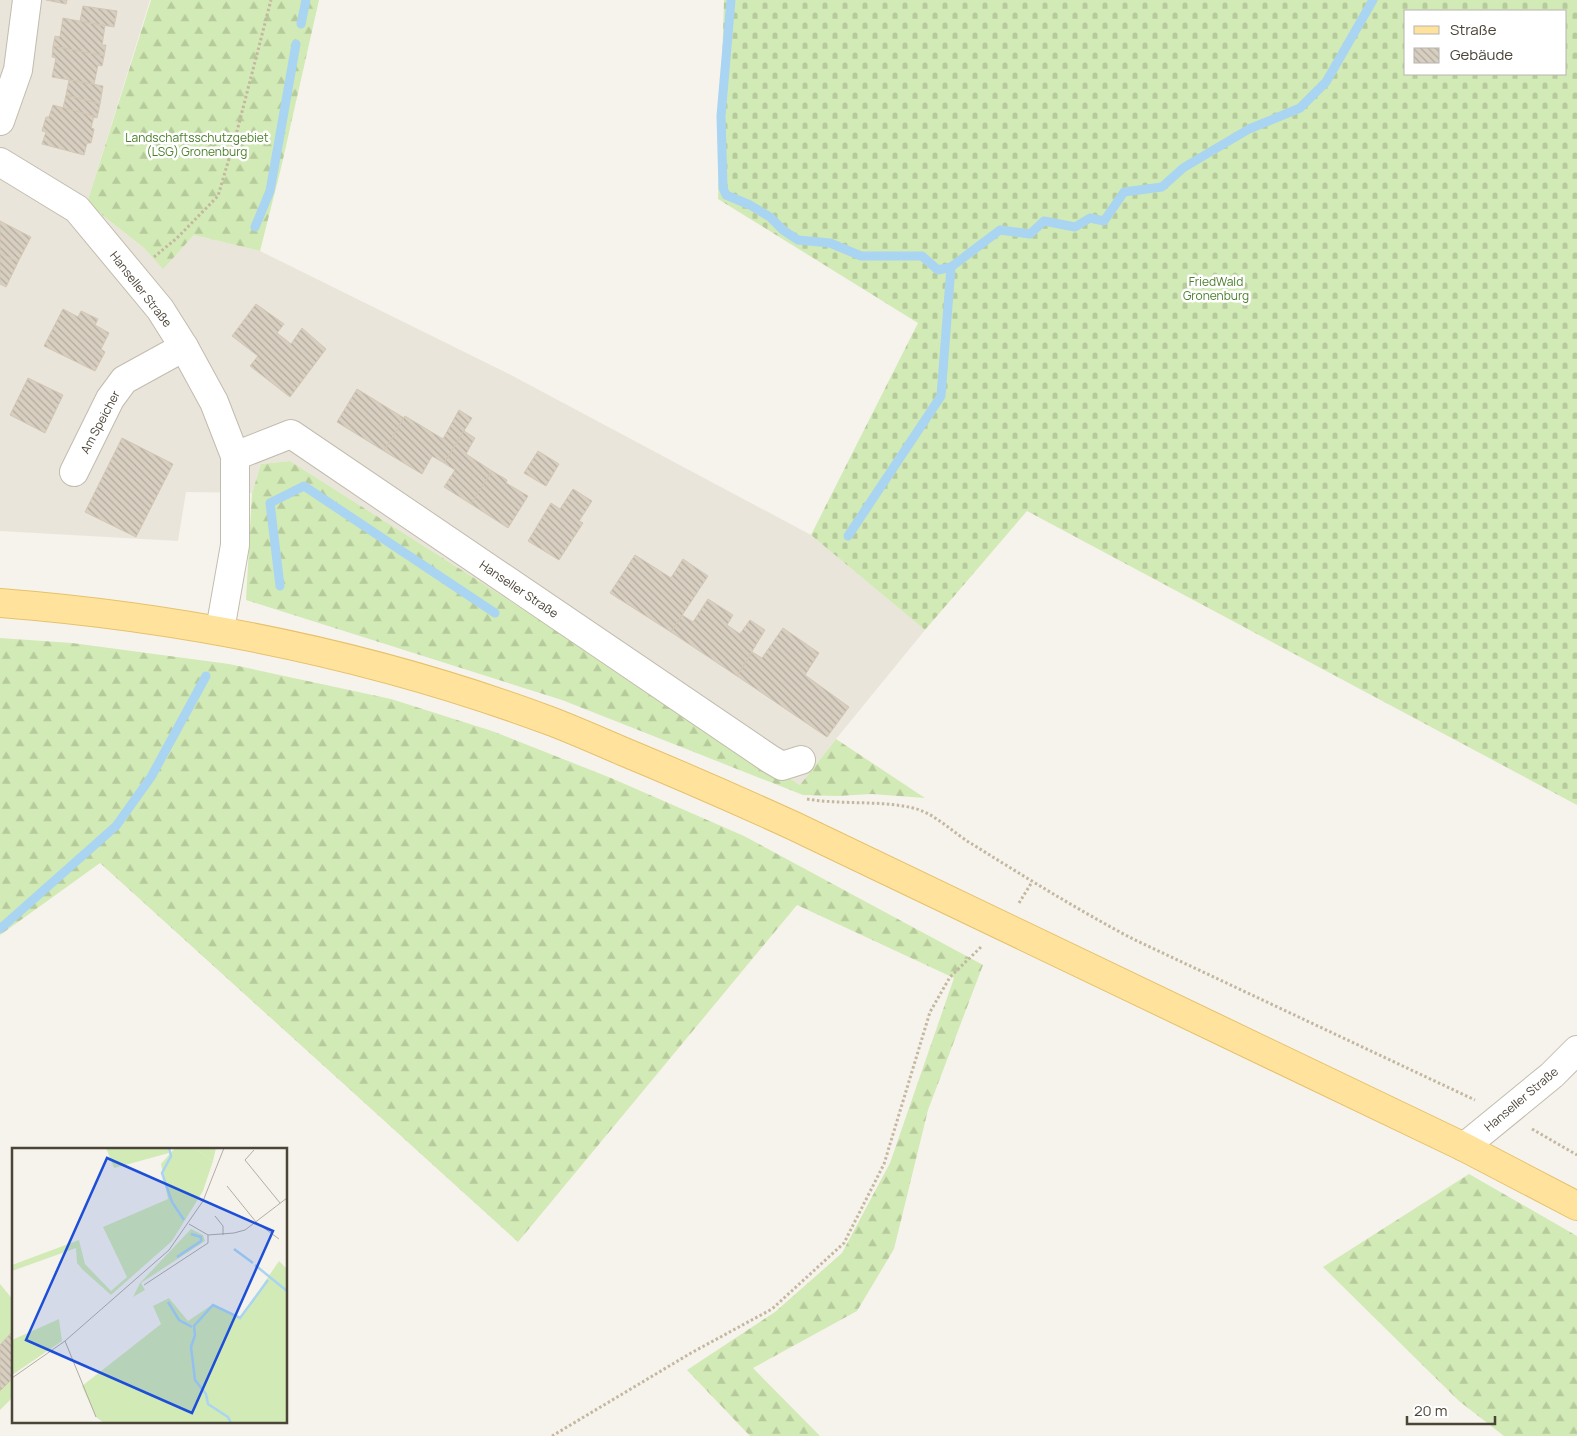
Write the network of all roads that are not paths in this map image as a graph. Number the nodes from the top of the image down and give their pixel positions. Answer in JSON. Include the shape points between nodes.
{"nodes":[{"id":1,"x":28,"y":0,"type":"edge"},
{"id":2,"x":0,"y":121,"type":"edge"},
{"id":3,"x":0,"y":162,"type":"edge"},
{"id":4,"x":184,"y":347,"type":"junction"},
{"id":5,"x":235,"y":456,"type":"junction"},
{"id":6,"x":74,"y":472,"type":"dead end"},
{"id":7,"x":0,"y":603,"type":"edge"},
{"id":8,"x":220,"y":630,"type":"junction"},
{"id":9,"x":801,"y":760,"type":"dead end"},
{"id":10,"x":1577,"y":1050,"type":"edge"},
{"id":11,"x":1464,"y":1147,"type":"junction"},
{"id":12,"x":1577,"y":1206,"type":"edge"}],
"edges":[{"from":1,"to":2,"type":"street","via":[[18,70]]},
{"from":3,"to":4,"type":"street","name":"Hanseller Straße","via":[[77,209],[160,309]]},
{"from":4,"to":5,"type":"street","name":"Hanseller Straße","via":[[214,402]]},
{"from":4,"to":6,"type":"street","name":"Am Speicher","via":[[124,380],[110,399]]},
{"from":5,"to":8,"type":"street","name":"Hanseller Straße","via":[[234,545]]},
{"from":5,"to":9,"type":"street","name":"Hanseller Straße","via":[[290,434],[770,759],[782,766]]},
{"from":7,"to":8,"type":"main road"},
{"from":8,"to":11,"type":"main road","via":[[309,648],[384,668],[554,722],[794,826]]},
{"from":10,"to":11,"type":"street","name":"Hanseller Straße","via":[[1552,1075]]},
{"from":11,"to":12,"type":"main road"}]}
